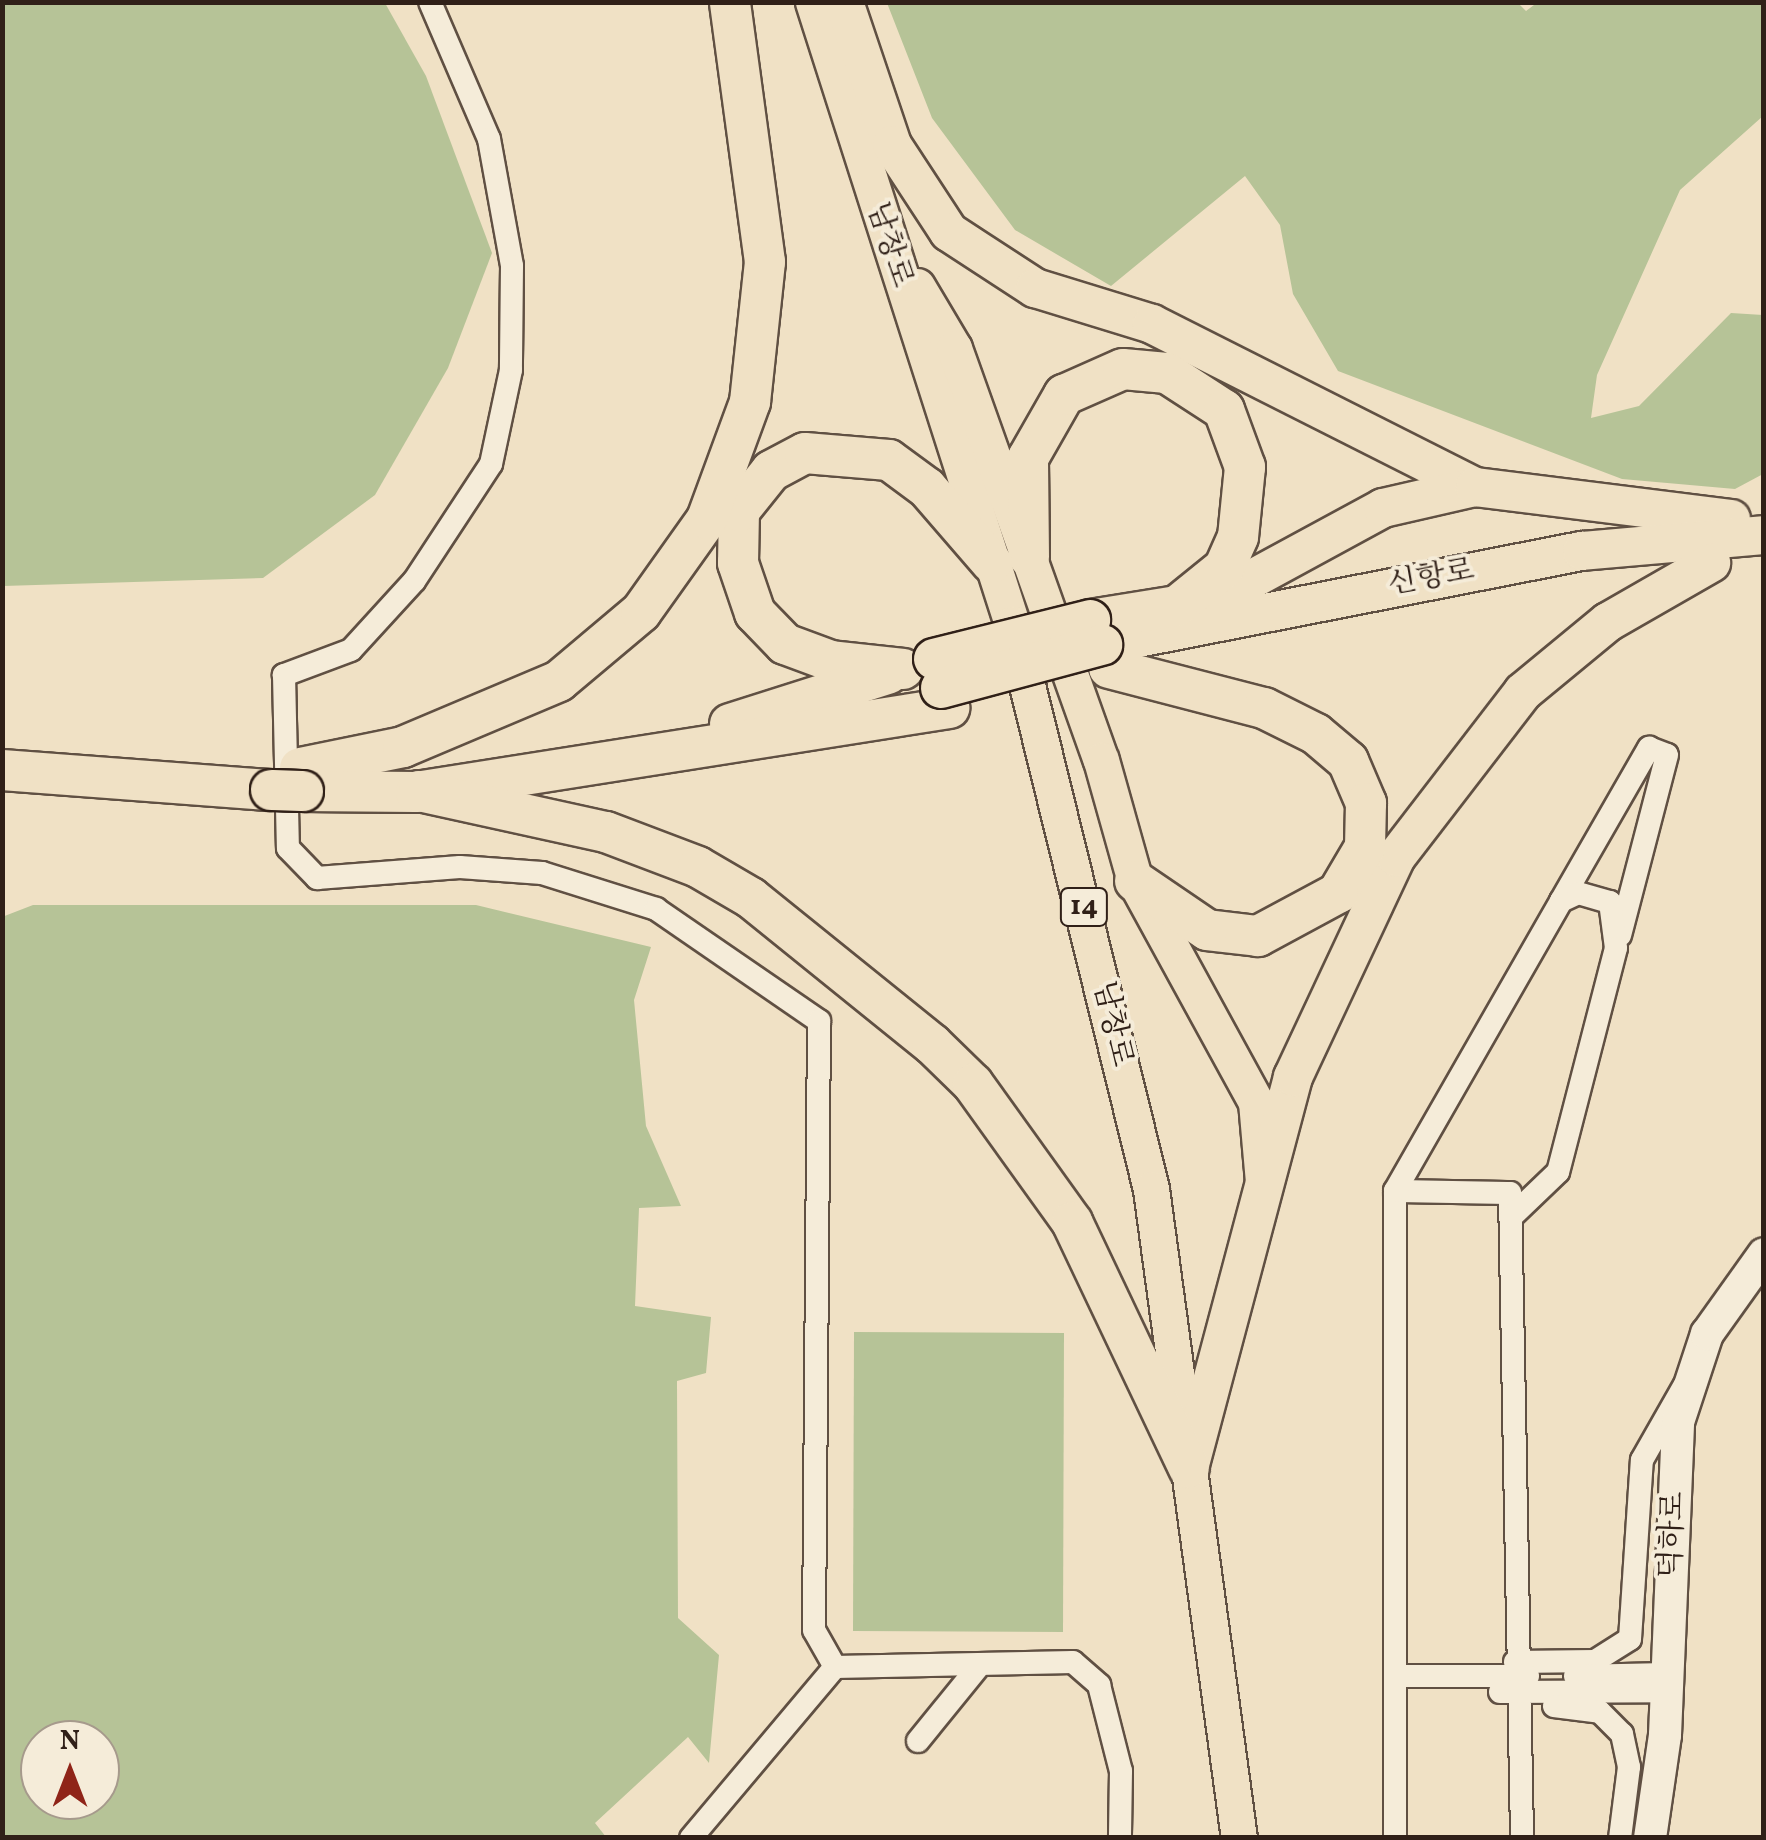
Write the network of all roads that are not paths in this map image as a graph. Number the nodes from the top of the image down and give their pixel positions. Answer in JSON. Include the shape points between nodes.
{"nodes":[{"id":1,"x":430,"y":2,"type":"edge"},
{"id":2,"x":730,"y":2,"type":"edge"},
{"id":3,"x":813,"y":2,"type":"edge"},
{"id":4,"x":844,"y":2,"type":"edge"},
{"id":5,"x":1475,"y":487,"type":"junction"},
{"id":6,"x":1764,"y":522,"type":"edge"},
{"id":7,"x":1764,"y":534,"type":"edge"},
{"id":8,"x":1011,"y":560,"type":"junction"},
{"id":9,"x":1764,"y":560,"type":"edge"},
{"id":10,"x":1711,"y":563,"type":"junction"},
{"id":11,"x":1177,"y":606,"type":"junction"},
{"id":12,"x":1100,"y":644,"type":"junction"},
{"id":13,"x":932,"y":681,"type":"junction"},
{"id":14,"x":2,"y":747,"type":"edge"},
{"id":15,"x":2,"y":770,"type":"edge"},
{"id":16,"x":289,"y":777,"type":"junction"},
{"id":17,"x":419,"y":791,"type":"junction"},
{"id":18,"x":1135,"y":881,"type":"junction"},
{"id":19,"x":1562,"y":901,"type":"junction"},
{"id":20,"x":1616,"y":948,"type":"junction"},
{"id":21,"x":1264,"y":1187,"type":"junction"},
{"id":22,"x":1395,"y":1192,"type":"junction"},
{"id":23,"x":1510,"y":1217,"type":"junction"},
{"id":24,"x":1764,"y":1254,"type":"edge"},
{"id":25,"x":1686,"y":1383,"type":"junction"},
{"id":26,"x":1189,"y":1468,"type":"junction"},
{"id":27,"x":979,"y":1666,"type":"junction"},
{"id":28,"x":835,"y":1667,"type":"junction"},
{"id":29,"x":1397,"y":1683,"type":"junction"},
{"id":30,"x":1667,"y":1683,"type":"junction"},
{"id":31,"x":1516,"y":1684,"type":"junction"},
{"id":32,"x":918,"y":1741,"type":"dead end"},
{"id":33,"x":692,"y":1838,"type":"edge"},
{"id":34,"x":1120,"y":1838,"type":"edge"},
{"id":35,"x":1239,"y":1838,"type":"edge"},
{"id":36,"x":1396,"y":1838,"type":"edge"},
{"id":37,"x":1522,"y":1838,"type":"edge"},
{"id":38,"x":1620,"y":1838,"type":"edge"},
{"id":39,"x":1650,"y":1838,"type":"edge"}],
"edges":[{"from":1,"to":28,"type":"street","via":[[489,139],[512,266],[511,370],[491,464],[414,581],[351,650],[284,675],[288,848],[318,878],[460,866],[542,874],[656,909],[819,1020],[814,1630]]},
{"from":2,"to":16,"type":"highway","via":[[764,224],[764,296],[750,402],[706,519],[642,612],[558,681],[419,742]]},
{"from":3,"to":8,"type":"main road","name":"남창로","via":[[885,234],[954,348]]},
{"from":4,"to":5,"type":"highway","via":[[892,145],[949,232],[1035,288],[1152,324]]},
{"from":5,"to":6,"type":"highway"},
{"from":5,"to":11,"type":"highway","via":[[1383,508],[1234,589]]},
{"from":7,"to":12,"type":"highway","name":"신항로","via":[[1582,551]]},
{"from":8,"to":11,"type":"highway","via":[[1040,424],[1084,380],[1123,369],[1167,373],[1224,410],[1245,467],[1238,536],[1224,568]]},
{"from":8,"to":13,"type":"highway","via":[[889,460],[805,453],[771,471],[740,512],[738,563],[755,613],[785,644],[831,662]]},
{"from":8,"to":18,"type":"main road"},
{"from":8,"to":26,"type":"main road","name":"남창로","number":"14","via":[[1151,1189]]},
{"from":9,"to":10,"type":"highway","name":"신항로"},
{"from":10,"to":12,"type":"highway","name":"신항로","via":[[1591,570]]},
{"from":10,"to":21,"type":"highway","via":[[1608,622],[1523,692],[1396,856],[1292,1077]]},
{"from":11,"to":12,"type":"highway"},
{"from":12,"to":13,"type":"highway","bridge":true},
{"from":12,"to":18,"type":"highway","via":[[1316,734],[1348,761],[1366,802],[1365,847],[1338,893],[1258,936],[1206,930]]},
{"from":13,"to":16,"type":"highway","via":[[730,724],[412,770]]},
{"from":13,"to":17,"type":"highway"},
{"from":14,"to":16,"type":"highway"},
{"from":15,"to":16,"type":"highway"},
{"from":16,"to":17,"type":"highway"},
{"from":17,"to":26,"type":"highway","via":[[606,832],[698,868],[752,898],[932,1044],[973,1084],[1072,1222]]},
{"from":18,"to":21,"type":"main road","via":[[1256,1102]]},
{"from":19,"to":20,"type":"street","via":[[1578,893],[1610,902]]},
{"from":19,"to":20,"type":"street","via":[[1650,748],[1666,754]]},
{"from":19,"to":22,"type":"street"},
{"from":20,"to":23,"type":"street","via":[[1558,1172]]},
{"from":21,"to":26,"type":"highway"},
{"from":22,"to":23,"type":"street","via":[[1510,1193]]},
{"from":22,"to":29,"type":"street"},
{"from":23,"to":31,"type":"street"},
{"from":24,"to":25,"type":"main road","name":"덕하로"},
{"from":25,"to":30,"type":"main road","name":"덕하로"},
{"from":25,"to":31,"type":"street","via":[[1642,1460],[1630,1639],[1595,1661]]},
{"from":26,"to":35,"type":"main road","name":"남창로","number":"14"},
{"from":27,"to":28,"type":"street"},
{"from":27,"to":32,"type":"street"},
{"from":27,"to":34,"type":"street","via":[[1074,1662],[1099,1685],[1121,1771]]},
{"from":28,"to":33,"type":"street"},
{"from":29,"to":31,"type":"street"},
{"from":29,"to":36,"type":"street"},
{"from":30,"to":31,"type":"street"},
{"from":30,"to":39,"type":"main road","name":"덕하로"},
{"from":31,"to":37,"type":"street"},
{"from":31,"to":38,"type":"street","via":[[1590,1708],[1616,1724],[1629,1748]]}]}
